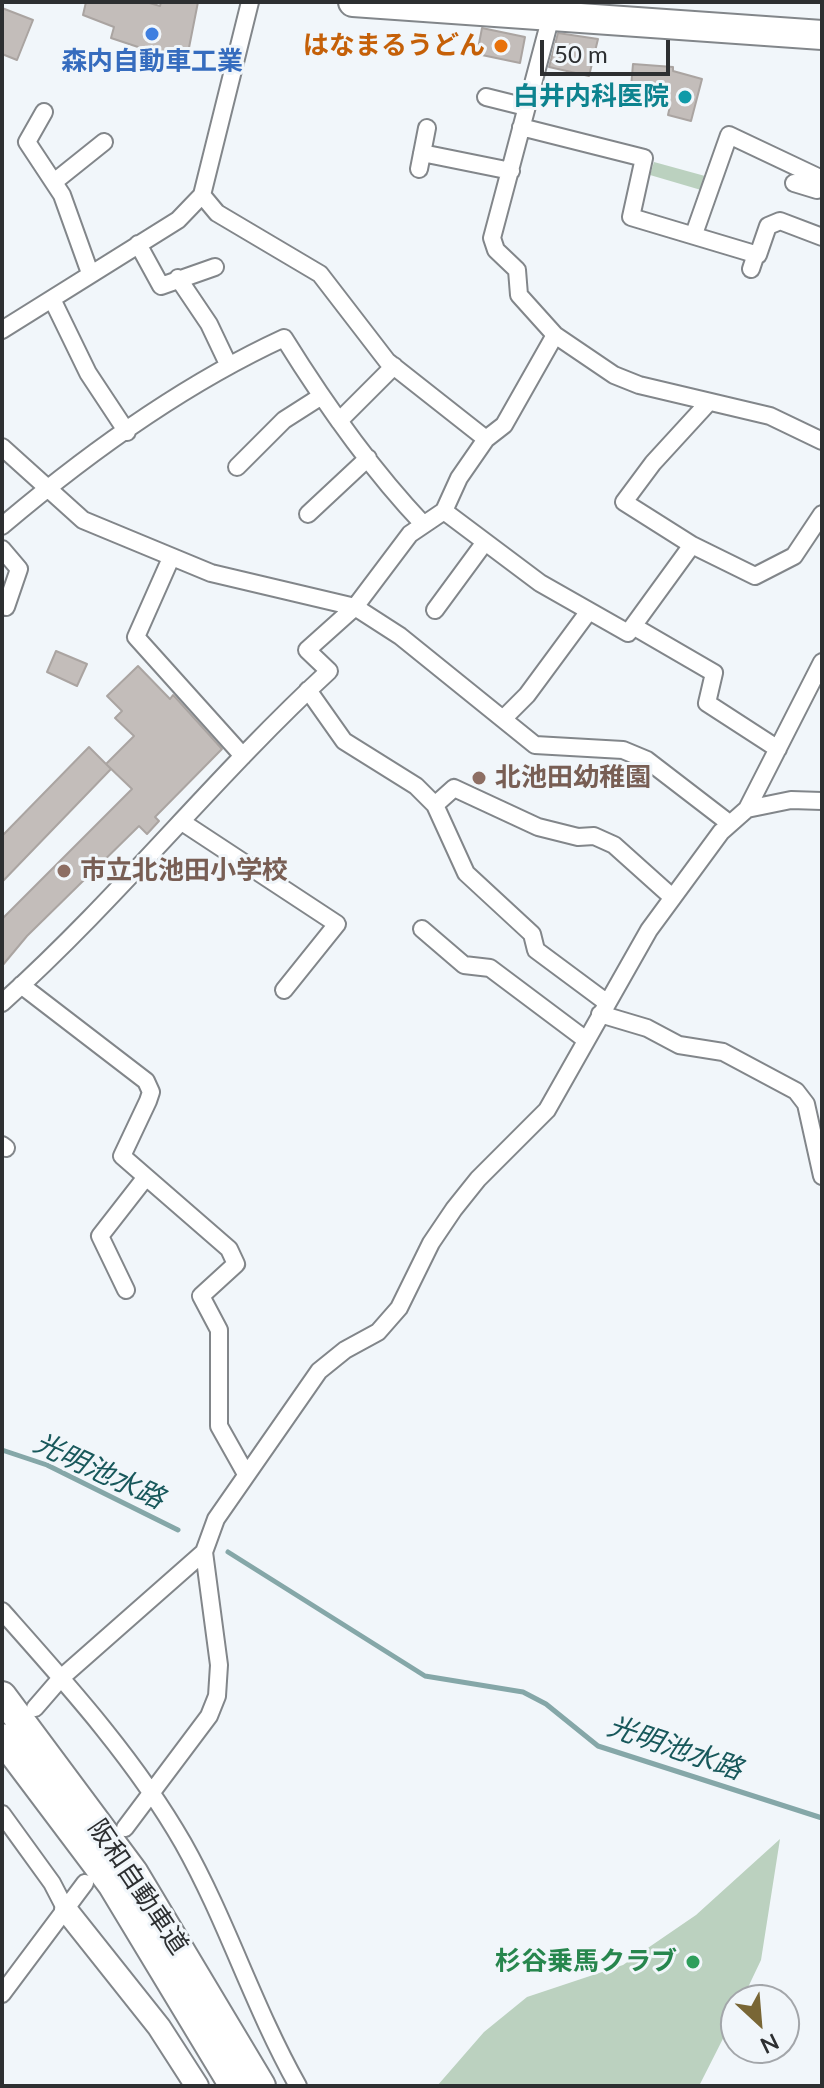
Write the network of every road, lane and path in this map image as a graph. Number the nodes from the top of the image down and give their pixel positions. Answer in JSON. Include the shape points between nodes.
{"nodes":[{"id":1,"x":250,"y":2,"type":"edge"},
{"id":2,"x":353,"y":2,"type":"edge"},
{"id":3,"x":551,"y":16,"type":"junction"},
{"id":4,"x":822,"y":35,"type":"edge"},
{"id":5,"x":486,"y":97,"type":"dead end"},
{"id":6,"x":526,"y":107,"type":"junction"},
{"id":7,"x":44,"y":112,"type":"dead end"},
{"id":8,"x":521,"y":127,"type":"junction"},
{"id":9,"x":427,"y":128,"type":"dead end"},
{"id":10,"x":104,"y":142,"type":"dead end"},
{"id":11,"x":511,"y":171,"type":"junction"},
{"id":12,"x":54,"y":182,"type":"junction"},
{"id":13,"x":794,"y":183,"type":"dead end"},
{"id":14,"x":821,"y":187,"type":"edge"},
{"id":15,"x":202,"y":195,"type":"junction"},
{"id":16,"x":694,"y":234,"type":"junction"},
{"id":17,"x":822,"y":237,"type":"edge"},
{"id":18,"x":138,"y":244,"type":"junction"},
{"id":19,"x":215,"y":267,"type":"dead end"},
{"id":20,"x":90,"y":273,"type":"junction"},
{"id":21,"x":178,"y":278,"type":"junction"},
{"id":22,"x":52,"y":299,"type":"junction"},
{"id":23,"x":2,"y":330,"type":"edge"},
{"id":24,"x":555,"y":335,"type":"junction"},
{"id":25,"x":228,"y":364,"type":"junction"},
{"id":26,"x":394,"y":366,"type":"junction"},
{"id":27,"x":320,"y":397,"type":"junction"},
{"id":28,"x":708,"y":403,"type":"junction"},
{"id":29,"x":339,"y":421,"type":"junction"},
{"id":30,"x":127,"y":432,"type":"junction"},
{"id":31,"x":486,"y":439,"type":"junction"},
{"id":32,"x":822,"y":441,"type":"edge"},
{"id":33,"x":2,"y":447,"type":"edge"},
{"id":34,"x":368,"y":458,"type":"junction"},
{"id":35,"x":237,"y":467,"type":"dead end"},
{"id":36,"x":47,"y":487,"type":"junction"},
{"id":37,"x":444,"y":511,"type":"junction"},
{"id":38,"x":308,"y":514,"type":"dead end"},
{"id":39,"x":822,"y":514,"type":"edge"},
{"id":40,"x":423,"y":524,"type":"junction"},
{"id":41,"x":2,"y":526,"type":"edge"},
{"id":42,"x":485,"y":542,"type":"junction"},
{"id":43,"x":692,"y":545,"type":"junction"},
{"id":44,"x":2,"y":549,"type":"edge"},
{"id":45,"x":171,"y":558,"type":"junction"},
{"id":46,"x":6,"y":607,"type":"dead end"},
{"id":47,"x":355,"y":607,"type":"junction"},
{"id":48,"x":435,"y":610,"type":"dead end"},
{"id":49,"x":589,"y":611,"type":"junction"},
{"id":50,"x":633,"y":626,"type":"junction"},
{"id":51,"x":822,"y":662,"type":"edge"},
{"id":52,"x":308,"y":690,"type":"junction"},
{"id":53,"x":503,"y":719,"type":"junction"},
{"id":54,"x":778,"y":749,"type":"junction"},
{"id":55,"x":243,"y":756,"type":"junction"},
{"id":56,"x":822,"y":801,"type":"edge"},
{"id":57,"x":435,"y":805,"type":"junction"},
{"id":58,"x":747,"y":809,"type":"junction"},
{"id":59,"x":182,"y":822,"type":"junction"},
{"id":60,"x":729,"y":823,"type":"junction"},
{"id":61,"x":672,"y":897,"type":"junction"},
{"id":62,"x":422,"y":929,"type":"dead end"},
{"id":63,"x":284,"y":990,"type":"dead end"},
{"id":64,"x":9,"y":993,"type":"edge"},
{"id":65,"x":603,"y":1008,"type":"junction"},
{"id":66,"x":586,"y":1040,"type":"junction"},
{"id":67,"x":822,"y":1176,"type":"edge"},
{"id":68,"x":146,"y":1177,"type":"junction"},
{"id":69,"x":126,"y":1290,"type":"dead end"},
{"id":70,"x":246,"y":1474,"type":"junction"},
{"id":71,"x":204,"y":1552,"type":"junction"},
{"id":72,"x":2,"y":1611,"type":"edge"},
{"id":73,"x":61,"y":1678,"type":"junction"},
{"id":74,"x":2,"y":1696,"type":"edge"},
{"id":75,"x":35,"y":1708,"type":"dead end"},
{"id":76,"x":2,"y":1738,"type":"edge"},
{"id":77,"x":151,"y":1794,"type":"junction"},
{"id":78,"x":2,"y":1814,"type":"edge"},
{"id":79,"x":125,"y":1828,"type":"dead end"},
{"id":80,"x":85,"y":1883,"type":"dead end"},
{"id":81,"x":66,"y":1910,"type":"junction"},
{"id":82,"x":2,"y":1994,"type":"edge"},
{"id":83,"x":197,"y":2086,"type":"edge"},
{"id":84,"x":234,"y":2086,"type":"edge"},
{"id":85,"x":261,"y":2086,"type":"edge"},
{"id":86,"x":298,"y":2086,"type":"edge"}],
"edges":[{"from":1,"to":15,"type":"street"},
{"from":2,"to":3,"type":"highway"},
{"from":3,"to":4,"type":"highway"},
{"from":3,"to":6,"type":"street"},
{"from":5,"to":6,"type":"street"},
{"from":6,"to":8,"type":"street"},
{"from":7,"to":12,"type":"street","via":[[27,142]]},
{"from":8,"to":11,"type":"street"},
{"from":8,"to":16,"type":"street","via":[[644,158],[631,217]]},
{"from":9,"to":11,"type":"street","via":[[420,161]]},
{"from":10,"to":12,"type":"street"},
{"from":11,"to":24,"type":"street","via":[[492,238],[496,250],[517,270],[519,295]]},
{"from":12,"to":20,"type":"street"},
{"from":13,"to":14,"type":"street"},
{"from":14,"to":16,"type":"street","via":[[729,135]]},
{"from":15,"to":18,"type":"street","via":[[178,220]]},
{"from":15,"to":26,"type":"street","via":[[217,213],[320,274]]},
{"from":16,"to":17,"type":"street","via":[[754,262],[768,226],[780,221]]},
{"from":18,"to":20,"type":"street"},
{"from":18,"to":21,"type":"street","via":[[161,286]]},
{"from":19,"to":21,"type":"street"},
{"from":20,"to":22,"type":"street"},
{"from":21,"to":25,"type":"street"},
{"from":22,"to":23,"type":"street"},
{"from":22,"to":30,"type":"street","via":[[88,373]]},
{"from":24,"to":28,"type":"street","via":[[614,375]]},
{"from":24,"to":31,"type":"street","via":[[504,425]]},
{"from":25,"to":27,"type":"street","via":[[284,338]]},
{"from":25,"to":30,"type":"street"},
{"from":26,"to":29,"type":"street"},
{"from":26,"to":31,"type":"street"},
{"from":27,"to":29,"type":"street"},
{"from":27,"to":35,"type":"street","via":[[284,420]]},
{"from":28,"to":32,"type":"street","via":[[770,416]]},
{"from":28,"to":43,"type":"street","via":[[624,502]]},
{"from":29,"to":34,"type":"street"},
{"from":30,"to":36,"type":"street"},
{"from":31,"to":37,"type":"street"},
{"from":33,"to":36,"type":"street"},
{"from":34,"to":38,"type":"street"},
{"from":34,"to":40,"type":"street"},
{"from":36,"to":41,"type":"street"},
{"from":36,"to":45,"type":"street","via":[[83,520]]},
{"from":37,"to":40,"type":"street"},
{"from":37,"to":42,"type":"street"},
{"from":39,"to":43,"type":"street","via":[[794,556],[755,576]]},
{"from":40,"to":47,"type":"street"},
{"from":42,"to":48,"type":"street"},
{"from":42,"to":49,"type":"street"},
{"from":43,"to":50,"type":"street"},
{"from":44,"to":46,"type":"street","via":[[19,569]]},
{"from":45,"to":47,"type":"street","via":[[211,573]]},
{"from":45,"to":55,"type":"street","via":[[136,637]]},
{"from":47,"to":52,"type":"street","via":[[307,650],[329,671]]},
{"from":47,"to":53,"type":"street","via":[[400,636]]},
{"from":49,"to":50,"type":"street","via":[[628,633]]},
{"from":49,"to":53,"type":"street"},
{"from":50,"to":54,"type":"street","via":[[714,673],[707,703]]},
{"from":51,"to":54,"type":"street"},
{"from":52,"to":55,"type":"street"},
{"from":52,"to":57,"type":"street","via":[[344,741],[416,786]]},
{"from":53,"to":60,"type":"street","via":[[535,745],[607,747],[647,760]]},
{"from":54,"to":58,"type":"street"},
{"from":55,"to":59,"type":"street"},
{"from":56,"to":58,"type":"street","via":[[791,800]]},
{"from":57,"to":61,"type":"street","via":[[454,788],[538,827],[594,836],[614,845]]},
{"from":57,"to":65,"type":"street","via":[[473,882],[532,934],[536,950]]},
{"from":58,"to":60,"type":"street"},
{"from":59,"to":63,"type":"street","via":[[337,924]]},
{"from":59,"to":64,"type":"street"},
{"from":60,"to":61,"type":"street"},
{"from":61,"to":65,"type":"street"},
{"from":62,"to":66,"type":"street","via":[[464,965],[490,968]]},
{"from":64,"to":68,"type":"street","via":[[146,1081],[151,1092],[122,1156]]},
{"from":65,"to":66,"type":"street"},
{"from":65,"to":67,"type":"street","via":[[687,1048],[723,1052],[796,1091],[806,1104]]},
{"from":66,"to":70,"type":"street","via":[[547,1110],[454,1209],[399,1308],[378,1332],[319,1371]]},
{"from":68,"to":69,"type":"street","via":[[100,1236]]},
{"from":68,"to":70,"type":"street","via":[[229,1249],[236,1264],[201,1296],[219,1330],[219,1426]]},
{"from":70,"to":71,"type":"street","via":[[216,1519]]},
{"from":71,"to":73,"type":"street"},
{"from":71,"to":77,"type":"street","via":[[219,1665],[217,1696],[209,1716]]},
{"from":72,"to":73,"type":"street"},
{"from":73,"to":75,"type":"street"},
{"from":73,"to":77,"type":"street"},
{"from":74,"to":85,"type":"highway","name":"阪和自動車道","via":[[133,1872]]},
{"from":76,"to":84,"type":"highway","name":"阪和自動車道","via":[[112,1884]]},
{"from":77,"to":79,"type":"street"},
{"from":77,"to":86,"type":"street","via":[[210,1894],[256,2007]]},
{"from":78,"to":81,"type":"street"},
{"from":80,"to":81,"type":"street"},
{"from":81,"to":82,"type":"street"},
{"from":81,"to":83,"type":"street","via":[[159,2027]]}]}
